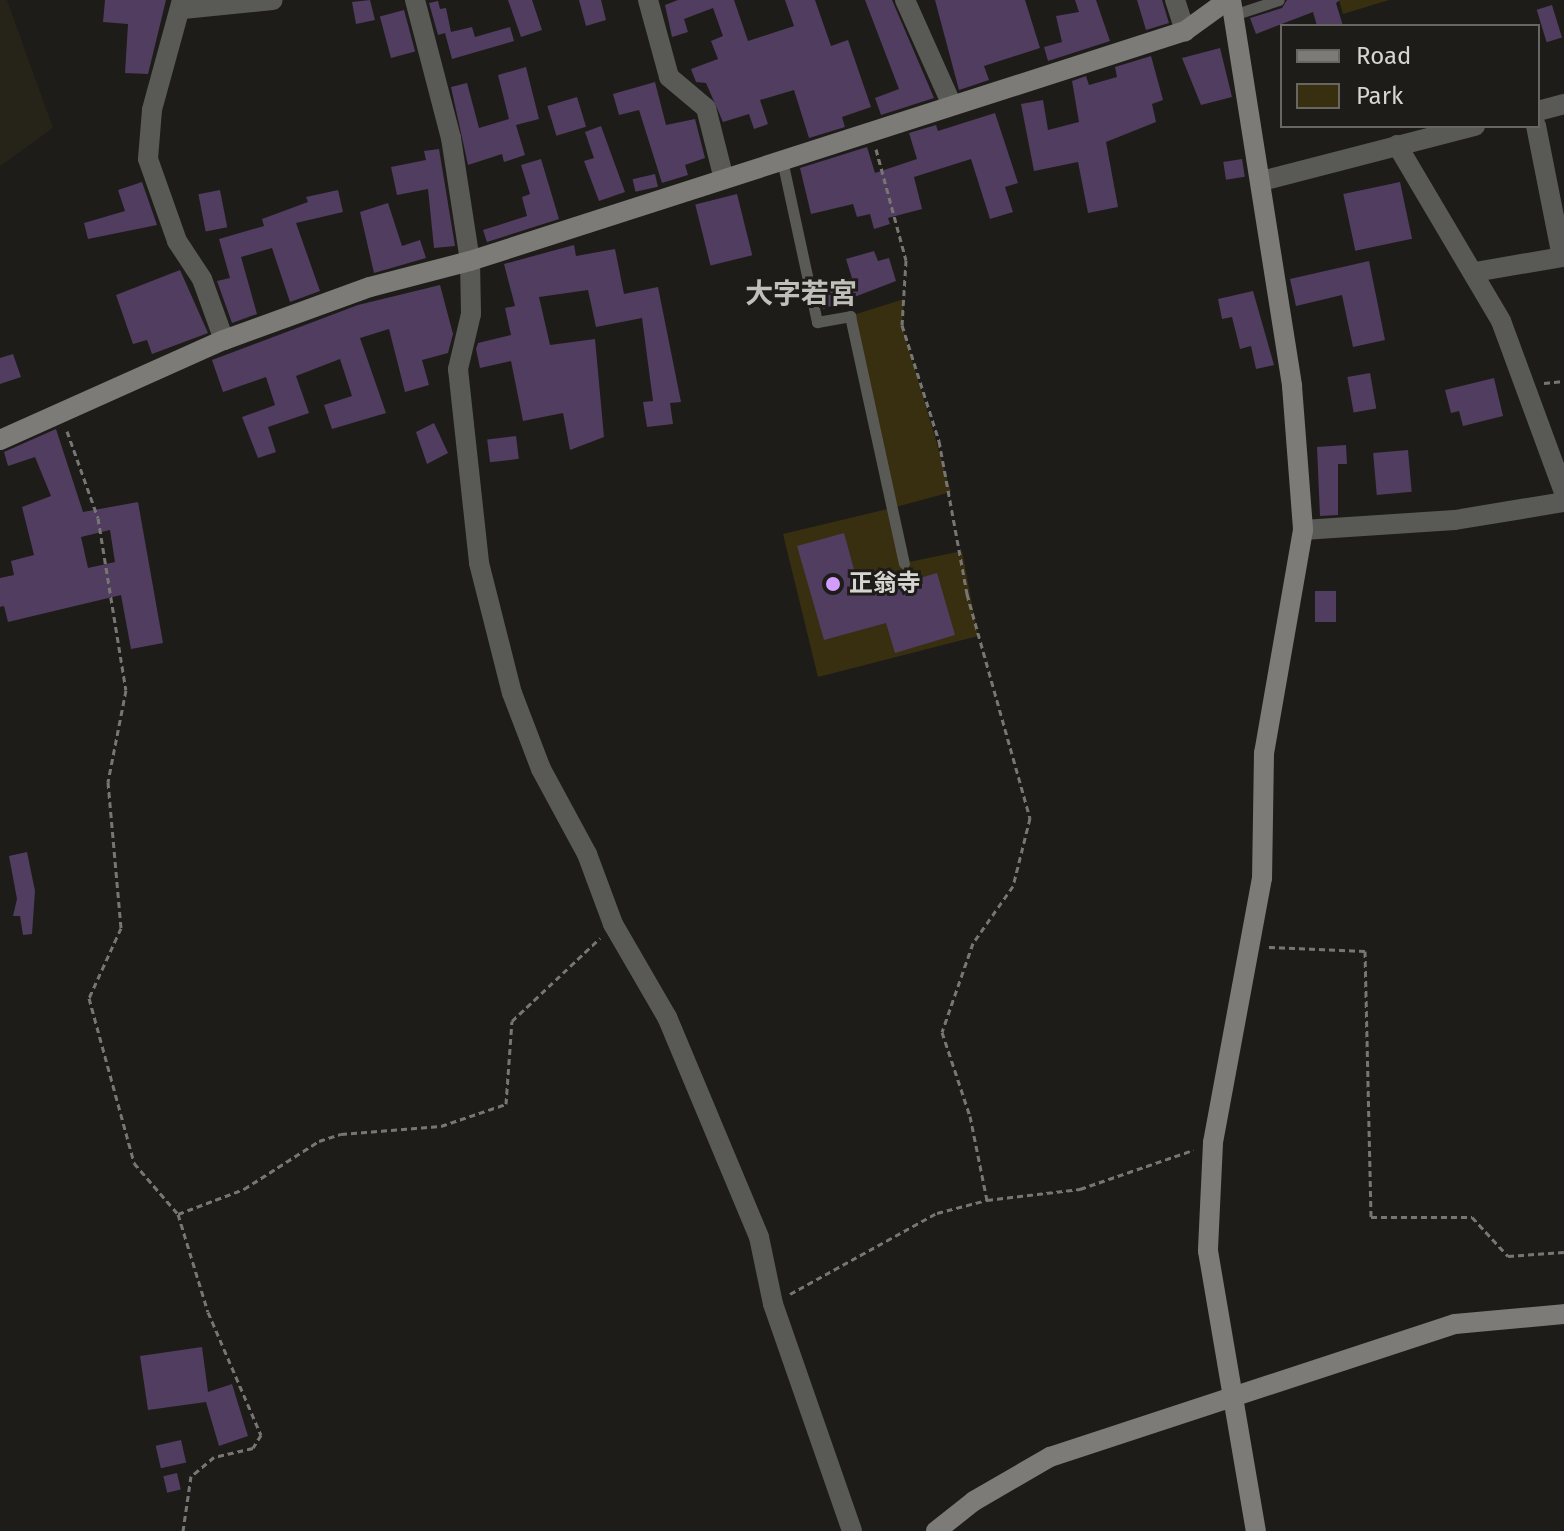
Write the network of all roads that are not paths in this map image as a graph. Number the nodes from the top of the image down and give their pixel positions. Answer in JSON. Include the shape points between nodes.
{"nodes":[{"id":1,"x":273,"y":0,"type":"edge"},
{"id":2,"x":415,"y":0,"type":"edge"},
{"id":3,"x":648,"y":0,"type":"edge"},
{"id":4,"x":905,"y":0,"type":"edge"},
{"id":5,"x":1175,"y":0,"type":"edge"},
{"id":6,"x":1279,"y":0,"type":"edge"},
{"id":7,"x":182,"y":5,"type":"edge"},
{"id":8,"x":1231,"y":5,"type":"edge"},
{"id":9,"x":1185,"y":31,"type":"junction"},
{"id":10,"x":1564,"y":104,"type":"edge"},
{"id":11,"x":952,"y":105,"type":"junction"},
{"id":12,"x":1540,"y":110,"type":"edge"},
{"id":13,"x":1467,"y":128,"type":"edge"},
{"id":14,"x":1536,"y":128,"type":"edge"},
{"id":15,"x":1397,"y":145,"type":"junction"},
{"id":16,"x":782,"y":160,"type":"junction"},
{"id":17,"x":724,"y":179,"type":"junction"},
{"id":18,"x":1262,"y":181,"type":"junction"},
{"id":19,"x":470,"y":261,"type":"junction"},
{"id":20,"x":1475,"y":272,"type":"junction"},
{"id":21,"x":224,"y":340,"type":"junction"},
{"id":22,"x":0,"y":440,"type":"edge"},
{"id":23,"x":1564,"y":492,"type":"edge"},
{"id":24,"x":1564,"y":502,"type":"edge"},
{"id":25,"x":1303,"y":530,"type":"junction"},
{"id":26,"x":904,"y":563,"type":"dead end"},
{"id":27,"x":1564,"y":1314,"type":"edge"},
{"id":28,"x":1233,"y":1396,"type":"junction"},
{"id":29,"x":852,"y":1531,"type":"edge"},
{"id":30,"x":936,"y":1531,"type":"edge"},
{"id":31,"x":1256,"y":1531,"type":"edge"}],
"edges":[{"from":1,"to":7,"type":"street"},
{"from":2,"to":19,"type":"street","via":[[451,138]]},
{"from":3,"to":17,"type":"street","via":[[669,77],[706,108]]},
{"from":4,"to":11,"type":"street"},
{"from":5,"to":9,"type":"street"},
{"from":6,"to":8,"type":"lane"},
{"from":7,"to":21,"type":"street","via":[[152,110],[148,159],[177,241],[202,279]]},
{"from":8,"to":9,"type":"street"},
{"from":8,"to":18,"type":"street"},
{"from":9,"to":11,"type":"street"},
{"from":10,"to":12,"type":"street"},
{"from":11,"to":16,"type":"street"},
{"from":13,"to":15,"type":"street"},
{"from":14,"to":20,"type":"street","via":[[1562,257]]},
{"from":15,"to":18,"type":"street"},
{"from":15,"to":20,"type":"street"},
{"from":16,"to":17,"type":"street"},
{"from":16,"to":26,"type":"lane","via":[[817,322],[850,316]]},
{"from":17,"to":19,"type":"street"},
{"from":18,"to":25,"type":"street","via":[[1292,386]]},
{"from":19,"to":21,"type":"street","via":[[370,287]]},
{"from":19,"to":29,"type":"street","via":[[471,314],[458,369],[479,563],[512,693],[541,769],[587,854],[613,924],[667,1017],[759,1237],[773,1304]]},
{"from":20,"to":23,"type":"street","via":[[1501,321]]},
{"from":21,"to":22,"type":"street"},
{"from":24,"to":25,"type":"street","via":[[1455,520]]},
{"from":25,"to":28,"type":"street","via":[[1264,753],[1262,878],[1213,1143],[1208,1251]]},
{"from":27,"to":28,"type":"street","via":[[1455,1324]]},
{"from":28,"to":30,"type":"street","via":[[1050,1457],[974,1501]]},
{"from":28,"to":31,"type":"street"}]}
